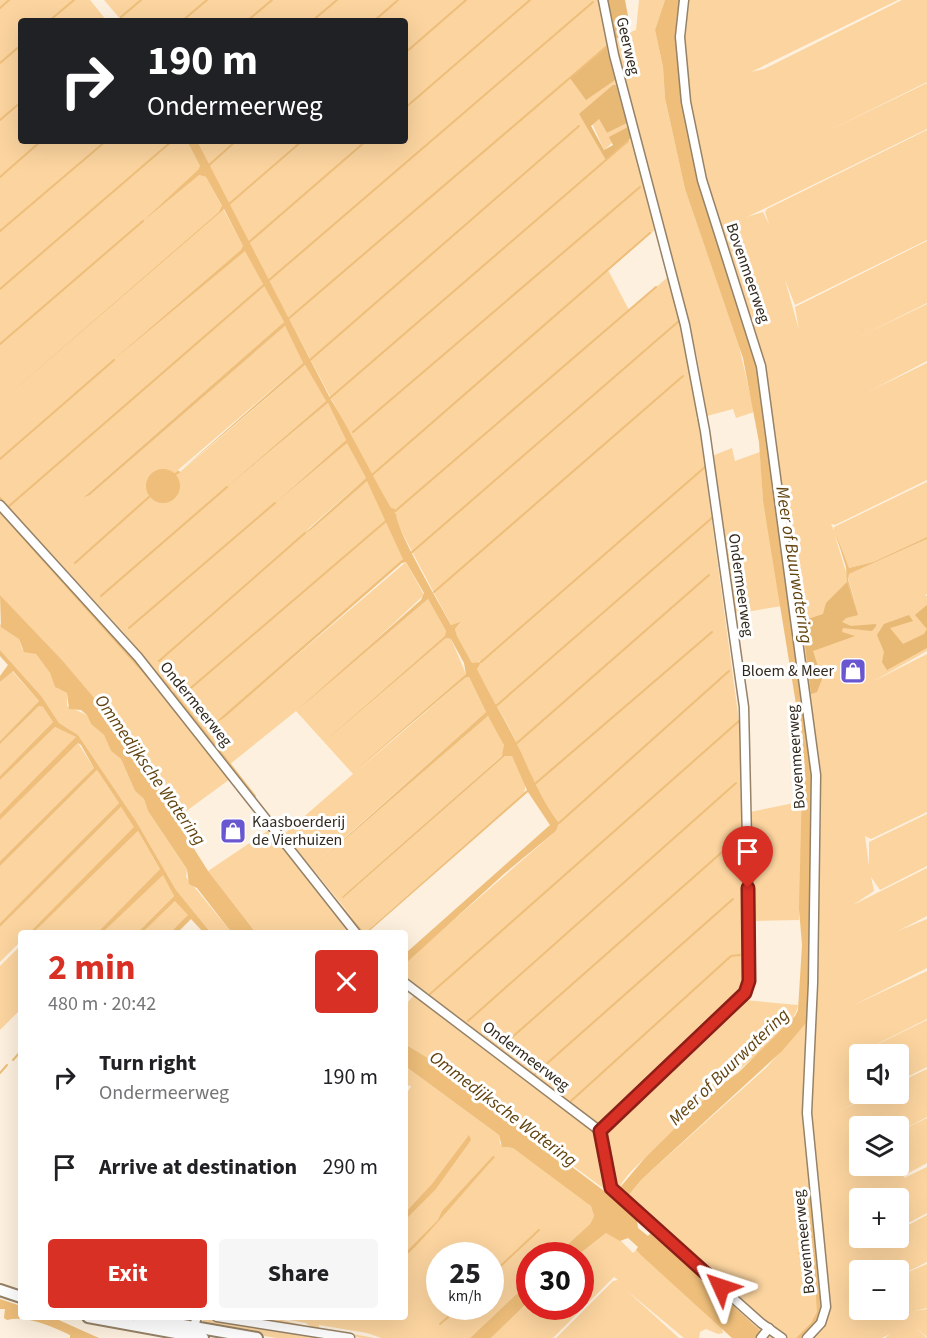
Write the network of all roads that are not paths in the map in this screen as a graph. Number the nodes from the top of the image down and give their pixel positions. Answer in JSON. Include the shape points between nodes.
{"nodes":[{"id":1,"x":603,"y":0,"type":"edge"},
{"id":2,"x":684,"y":0,"type":"edge"},
{"id":3,"x":625,"y":98,"type":"joint"},
{"id":4,"x":0,"y":505,"type":"edge"},
{"id":5,"x":354,"y":930,"type":"edge"},
{"id":6,"x":408,"y":985,"type":"edge"},
{"id":7,"x":600,"y":1131,"type":"junction"},
{"id":8,"x":0,"y":1290,"type":"edge"},
{"id":9,"x":18,"y":1296,"type":"edge"},
{"id":10,"x":103,"y":1320,"type":"edge"},
{"id":11,"x":173,"y":1320,"type":"edge"},
{"id":12,"x":236,"y":1320,"type":"edge"},
{"id":13,"x":197,"y":1322,"type":"edge"},
{"id":14,"x":765,"y":1334,"type":"edge"},
{"id":15,"x":190,"y":1337,"type":"edge"},
{"id":16,"x":202,"y":1338,"type":"edge"},
{"id":17,"x":257,"y":1338,"type":"edge"},
{"id":18,"x":350,"y":1338,"type":"edge"},
{"id":19,"x":782,"y":1338,"type":"edge"},
{"id":20,"x":807,"y":1338,"type":"edge"}],
"edges":[{"from":1,"to":3,"type":"street","name":"Geerweg"},
{"from":2,"to":20,"type":"street","name":"Bovenmeerweg","via":[[680,37],[686,102],[702,180],[751,327],[763,376],[815,769],[807,1122],[826,1307],[821,1323]]},
{"from":3,"to":7,"type":"street","name":"Ondermeerweg","via":[[693,364],[744,707],[749,981],[739,1001]]},
{"from":4,"to":5,"type":"street","name":"Ondermeerweg","via":[[138,657]]},
{"from":6,"to":7,"type":"street","name":"Ondermeerweg"},
{"from":7,"to":14,"type":"street","via":[[609,1182],[618,1196]]},
{"from":8,"to":9,"type":"main road"},
{"from":10,"to":15,"type":"main road"},
{"from":11,"to":13,"type":"main road"},
{"from":12,"to":18,"type":"street"},
{"from":13,"to":15,"type":"street"},
{"from":13,"to":16,"type":"street"},
{"from":13,"to":17,"type":"main road"},
{"from":14,"to":19,"type":"street"},
{"from":15,"to":16,"type":"main road"}]}
